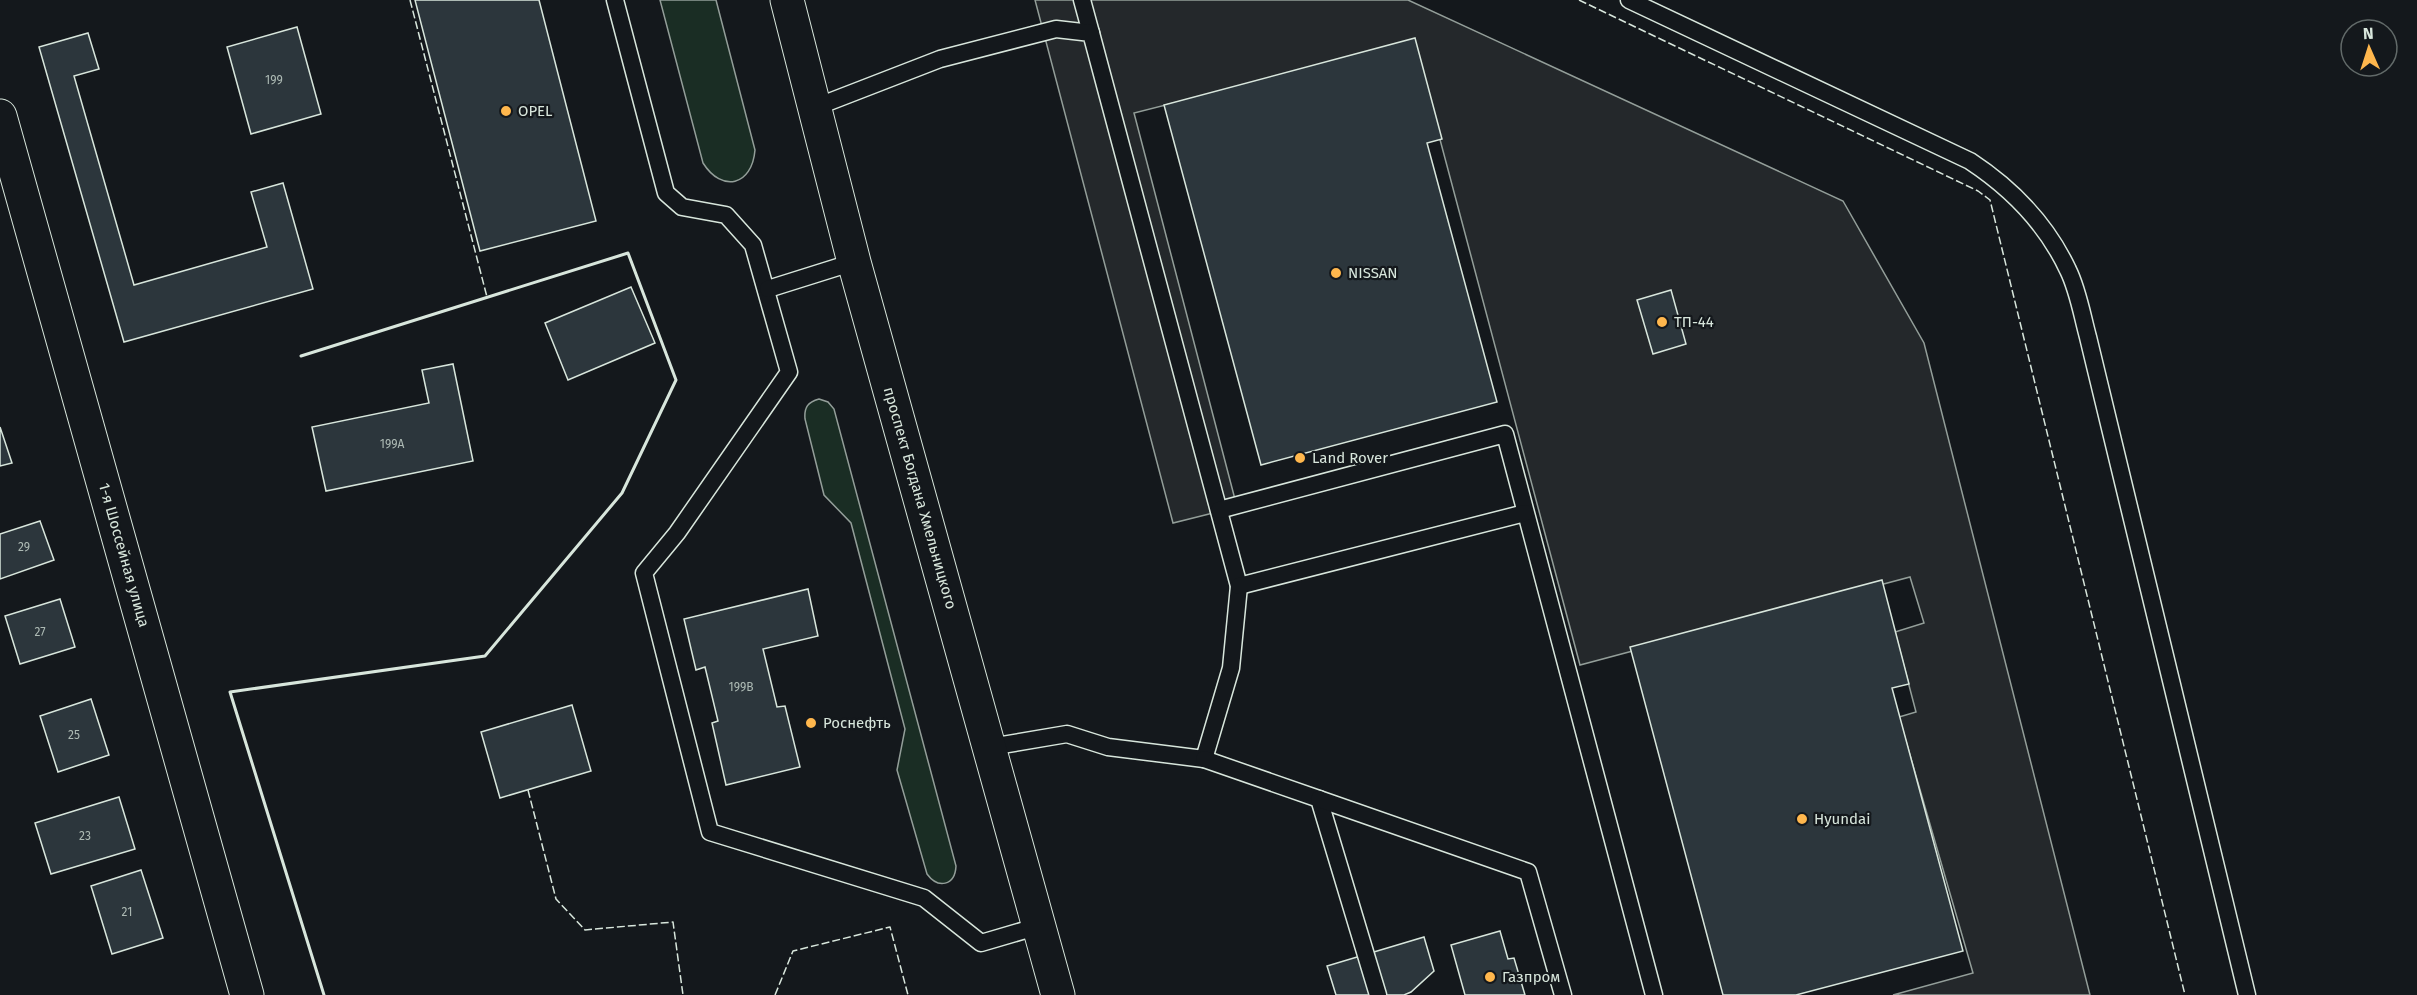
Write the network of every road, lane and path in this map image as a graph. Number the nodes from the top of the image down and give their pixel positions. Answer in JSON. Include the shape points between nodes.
{"nodes":[{"id":1,"x":615,"y":0,"type":"edge"},
{"id":2,"x":787,"y":0,"type":"edge"},
{"id":3,"x":1082,"y":0,"type":"edge"},
{"id":4,"x":1629,"y":0,"type":"edge"},
{"id":5,"x":1091,"y":33,"type":"junction"},
{"id":6,"x":816,"y":106,"type":"junction"},
{"id":7,"x":0,"y":116,"type":"edge"},
{"id":8,"x":854,"y":262,"type":"junction"},
{"id":9,"x":768,"y":289,"type":"junction"},
{"id":10,"x":1219,"y":510,"type":"junction"},
{"id":11,"x":1526,"y":513,"type":"junction"},
{"id":12,"x":1239,"y":586,"type":"junction"},
{"id":13,"x":990,"y":747,"type":"junction"},
{"id":14,"x":1204,"y":759,"type":"junction"},
{"id":15,"x":1319,"y":799,"type":"junction"},
{"id":16,"x":1039,"y":927,"type":"junction"},
{"id":17,"x":247,"y":995,"type":"edge"},
{"id":18,"x":1059,"y":995,"type":"edge"},
{"id":19,"x":1378,"y":995,"type":"edge"},
{"id":20,"x":1563,"y":995,"type":"edge"},
{"id":21,"x":1654,"y":995,"type":"edge"},
{"id":22,"x":2247,"y":995,"type":"edge"}],
"edges":[{"from":1,"to":9,"type":"lane","via":[[666,193],[682,207],[726,215],[753,245]]},
{"from":2,"to":6,"type":"main road","name":"проспект Богдана Хмельницкого"},
{"from":3,"to":5,"type":"lane"},
{"from":4,"to":22,"type":"lane","via":[[1970,161],[2001,182],[2039,223],[2069,271],[2094,360]]},
{"from":5,"to":6,"type":"lane","via":[[1056,29],[940,59]]},
{"from":5,"to":10,"type":"lane"},
{"from":6,"to":8,"type":"main road","name":"проспект Богдана Хмельницкого"},
{"from":7,"to":17,"type":"main road","name":"1-я Шоссейная улица"},
{"from":8,"to":9,"type":"lane"},
{"from":8,"to":13,"type":"main road","name":"проспект Богдана Хмельницкого"},
{"from":9,"to":16,"type":"lane","via":[[789,372],[677,533],[644,573],[710,832],[924,898],[981,943]]},
{"from":10,"to":11,"type":"lane","via":[[1505,434]]},
{"from":10,"to":12,"type":"lane"},
{"from":11,"to":12,"type":"lane"},
{"from":11,"to":21,"type":"lane"},
{"from":12,"to":14,"type":"lane","via":[[1231,668]]},
{"from":13,"to":14,"type":"lane","via":[[1067,734],[1108,747]]},
{"from":13,"to":16,"type":"main road","name":"проспект Богдана Хмельницкого"},
{"from":14,"to":15,"type":"lane"},
{"from":15,"to":19,"type":"lane"},
{"from":15,"to":20,"type":"lane","via":[[1528,872]]},
{"from":16,"to":18,"type":"main road","name":"проспект Богдана Хмельницкого"}]}
